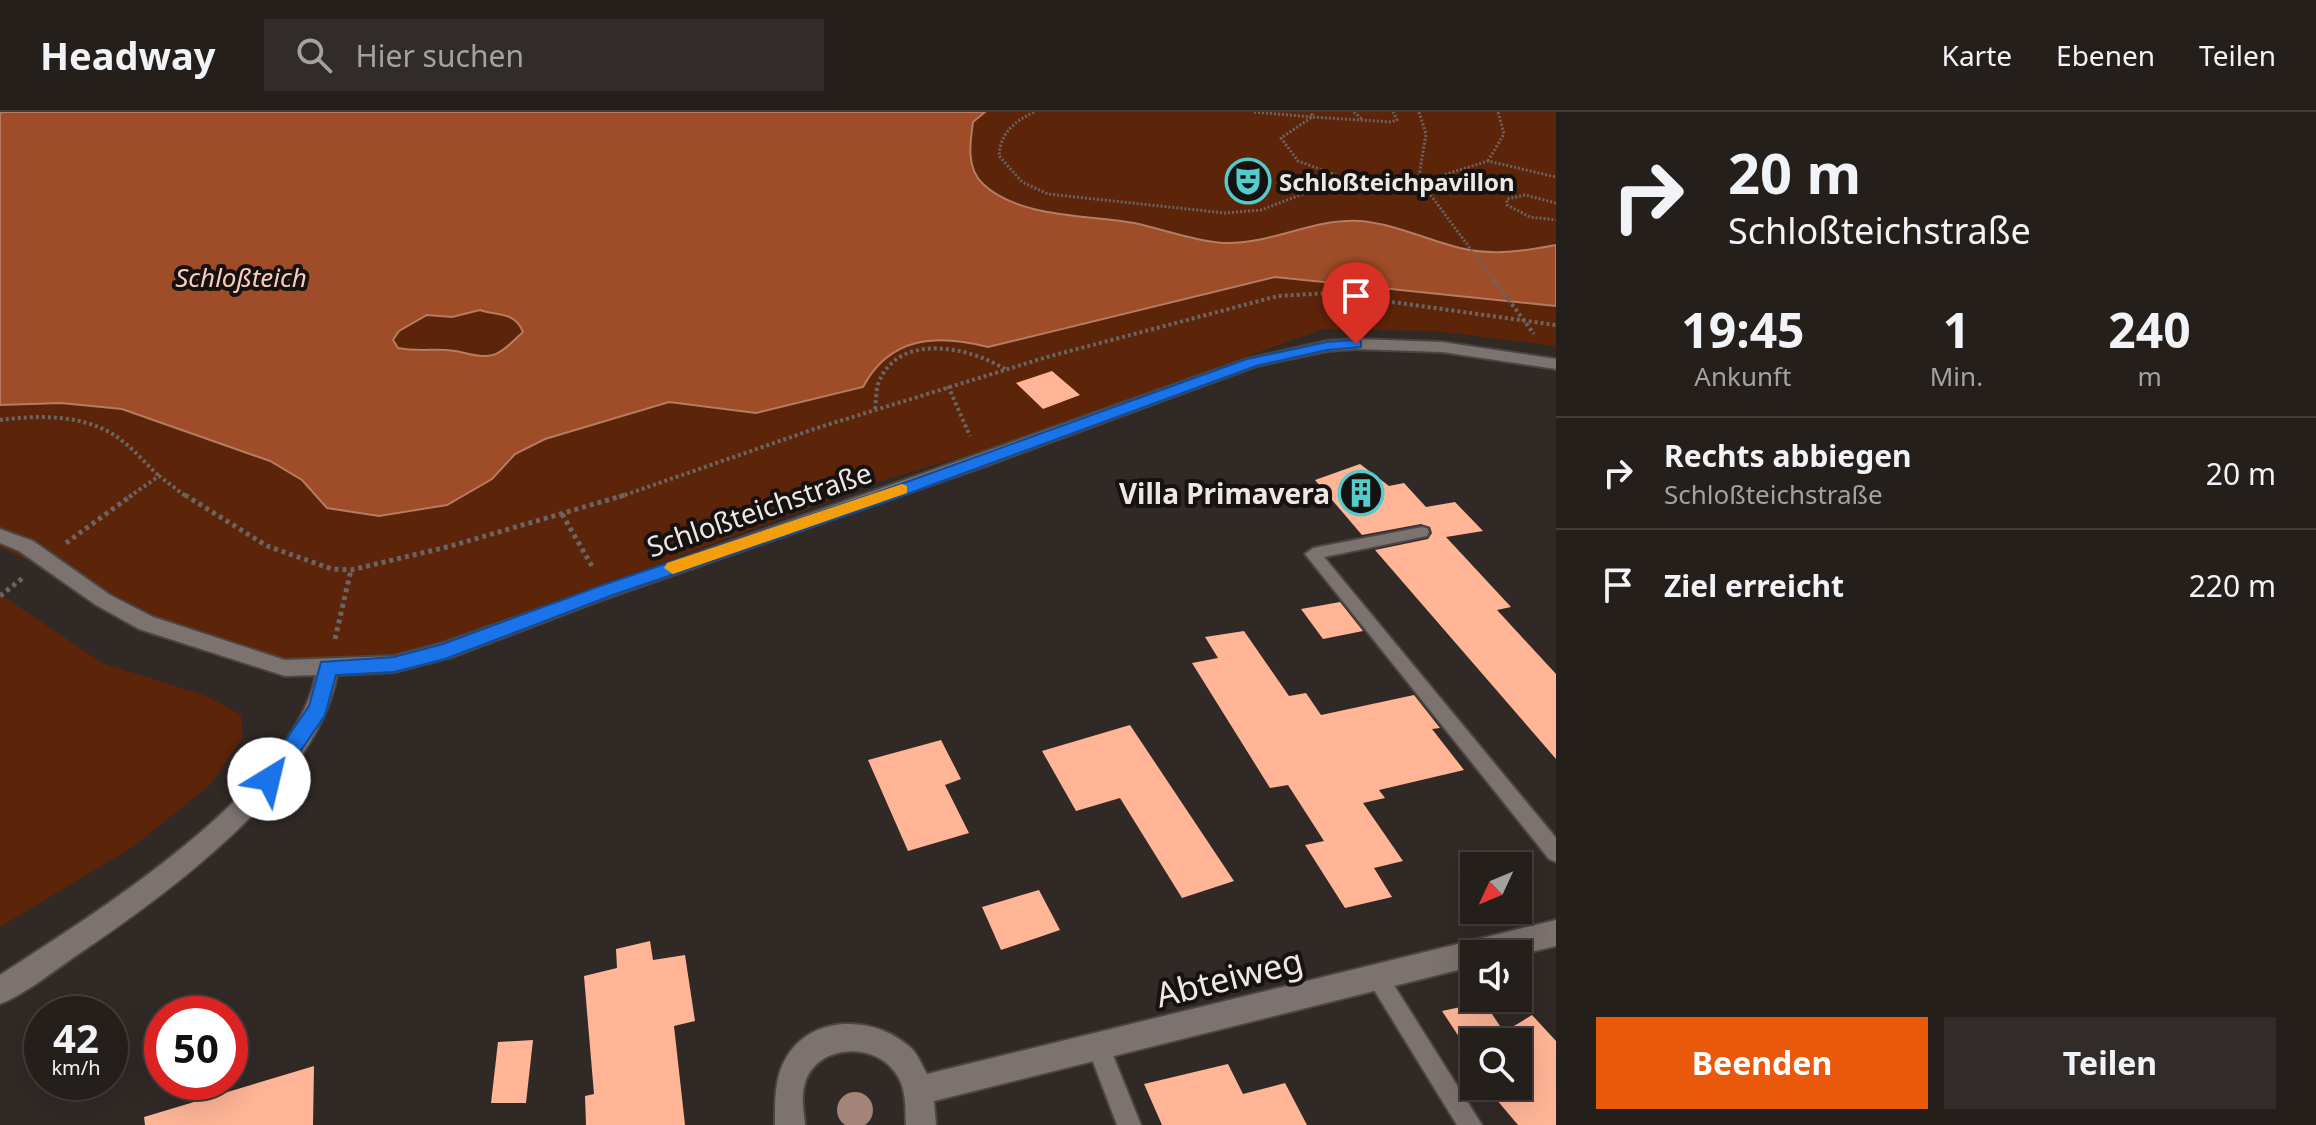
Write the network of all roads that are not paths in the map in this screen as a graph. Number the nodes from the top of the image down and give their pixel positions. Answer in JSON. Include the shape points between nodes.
{"nodes":[{"id":1,"x":1556,"y":364,"type":"edge"},
{"id":2,"x":1422,"y":532,"type":"dead end"},
{"id":3,"x":0,"y":536,"type":"edge"},
{"id":4,"x":328,"y":668,"type":"junction"},
{"id":5,"x":1556,"y":853,"type":"edge"},
{"id":6,"x":1556,"y":933,"type":"edge"},
{"id":7,"x":1378,"y":978,"type":"junction"},
{"id":8,"x":0,"y":991,"type":"edge"},
{"id":9,"x":1098,"y":1046,"type":"junction"},
{"id":10,"x":920,"y":1090,"type":"junction"},
{"id":11,"x":790,"y":1125,"type":"edge"},
{"id":12,"x":921,"y":1125,"type":"edge"},
{"id":13,"x":1129,"y":1125,"type":"edge"},
{"id":14,"x":1470,"y":1125,"type":"edge"}],
"edges":[{"from":1,"to":4,"type":"main road","name":"Schloßteichstraße","via":[[1442,347],[1356,344],[1252,362],[445,651],[394,664]]},
{"from":2,"to":5,"type":"lane","via":[[1313,554]]},
{"from":3,"to":4,"type":"main road","name":"Schloßteichstraße","via":[[26,546],[146,623],[285,668]]},
{"from":4,"to":8,"type":"main road","via":[[318,709],[231,823],[123,908]]},
{"from":6,"to":7,"type":"main road","name":"Abteiweg"},
{"from":7,"to":9,"type":"main road","name":"Abteiweg"},
{"from":7,"to":14,"type":"lane"},
{"from":9,"to":10,"type":"main road","name":"Abteiweg"},
{"from":9,"to":13,"type":"lane"},
{"from":10,"to":11,"type":"main road","via":[[892,1049],[872,1037],[849,1034],[809,1052],[795,1071],[788,1096]]},
{"from":10,"to":12,"type":"main road"}]}
